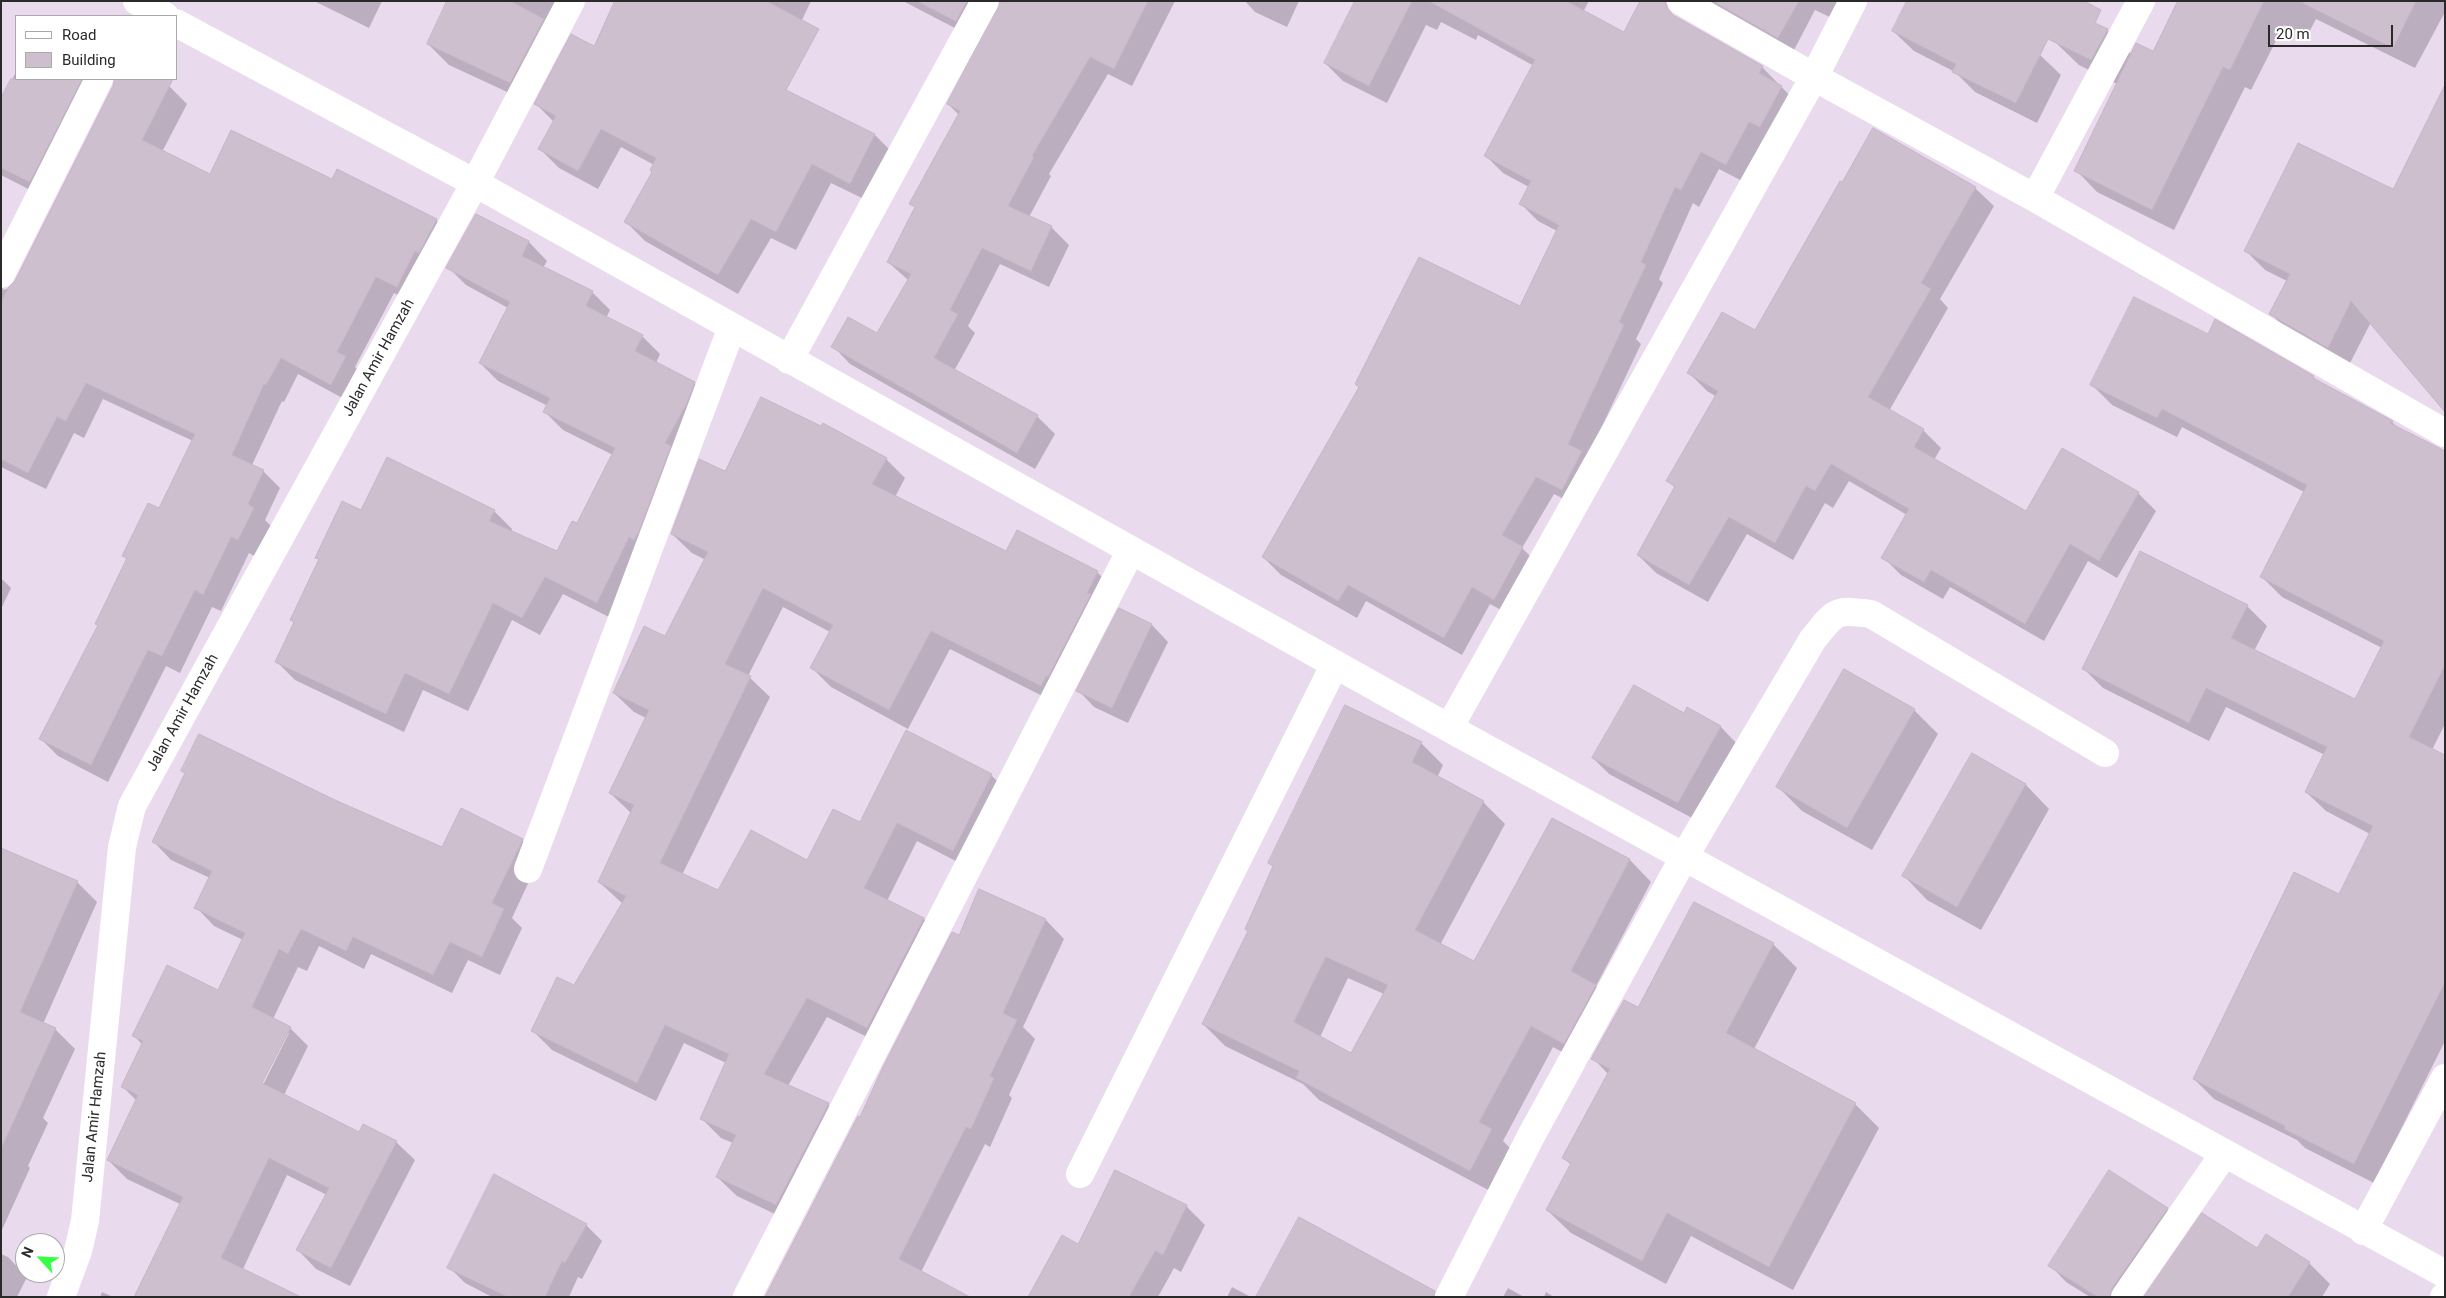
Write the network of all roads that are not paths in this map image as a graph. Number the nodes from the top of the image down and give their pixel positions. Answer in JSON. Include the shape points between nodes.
{"nodes":[{"id":1,"x":137,"y":1,"type":"edge"},
{"id":2,"x":571,"y":1,"type":"edge"},
{"id":3,"x":985,"y":1,"type":"edge"},
{"id":4,"x":1681,"y":1,"type":"edge"},
{"id":5,"x":1853,"y":1,"type":"edge"},
{"id":6,"x":2141,"y":1,"type":"edge"},
{"id":7,"x":130,"y":15,"type":"edge"},
{"id":8,"x":162,"y":15,"type":"edge"},
{"id":9,"x":178,"y":24,"type":"edge"},
{"id":10,"x":1814,"y":77,"type":"junction"},
{"id":11,"x":98,"y":80,"type":"edge"},
{"id":12,"x":474,"y":184,"type":"junction"},
{"id":13,"x":2035,"y":198,"type":"junction"},
{"id":14,"x":1,"y":274,"type":"edge"},
{"id":15,"x":732,"y":327,"type":"junction"},
{"id":16,"x":789,"y":360,"type":"junction"},
{"id":17,"x":2445,"y":433,"type":"edge"},
{"id":18,"x":1131,"y":550,"type":"junction"},
{"id":19,"x":1335,"y":664,"type":"junction"},
{"id":20,"x":1449,"y":728,"type":"junction"},
{"id":21,"x":2104,"y":752,"type":"dead end"},
{"id":22,"x":1684,"y":857,"type":"junction"},
{"id":23,"x":528,"y":869,"type":"dead end"},
{"id":24,"x":2445,"y":1078,"type":"edge"},
{"id":25,"x":2224,"y":1154,"type":"junction"},
{"id":26,"x":1080,"y":1174,"type":"dead end"},
{"id":27,"x":2363,"y":1231,"type":"junction"},
{"id":28,"x":2445,"y":1274,"type":"edge"},
{"id":29,"x":61,"y":1297,"type":"edge"},
{"id":30,"x":747,"y":1297,"type":"edge"},
{"id":31,"x":1449,"y":1297,"type":"edge"},
{"id":32,"x":2125,"y":1297,"type":"edge"}],
"edges":[{"from":1,"to":7,"type":"street"},
{"from":1,"to":8,"type":"street"},
{"from":2,"to":12,"type":"street","name":"Jalan Amir Hamzah"},
{"from":3,"to":16,"type":"street"},
{"from":4,"to":10,"type":"street"},
{"from":5,"to":10,"type":"street"},
{"from":6,"to":13,"type":"street"},
{"from":9,"to":12,"type":"street"},
{"from":10,"to":13,"type":"street"},
{"from":10,"to":20,"type":"street"},
{"from":11,"to":14,"type":"street"},
{"from":12,"to":15,"type":"street"},
{"from":12,"to":29,"type":"street","name":"Jalan Amir Hamzah","via":[[132,806],[122,846],[85,1221]]},
{"from":13,"to":17,"type":"street"},
{"from":15,"to":16,"type":"street"},
{"from":15,"to":23,"type":"street"},
{"from":16,"to":18,"type":"street"},
{"from":18,"to":19,"type":"street"},
{"from":18,"to":30,"type":"street"},
{"from":19,"to":20,"type":"street"},
{"from":19,"to":26,"type":"street"},
{"from":20,"to":22,"type":"street"},
{"from":21,"to":22,"type":"street","via":[[1871,614],[1843,610],[1831,616],[1813,639]]},
{"from":22,"to":25,"type":"street"},
{"from":22,"to":31,"type":"street","via":[[1530,1136]]},
{"from":24,"to":27,"type":"street"},
{"from":25,"to":27,"type":"street"},
{"from":25,"to":32,"type":"street"},
{"from":27,"to":28,"type":"street"}]}
